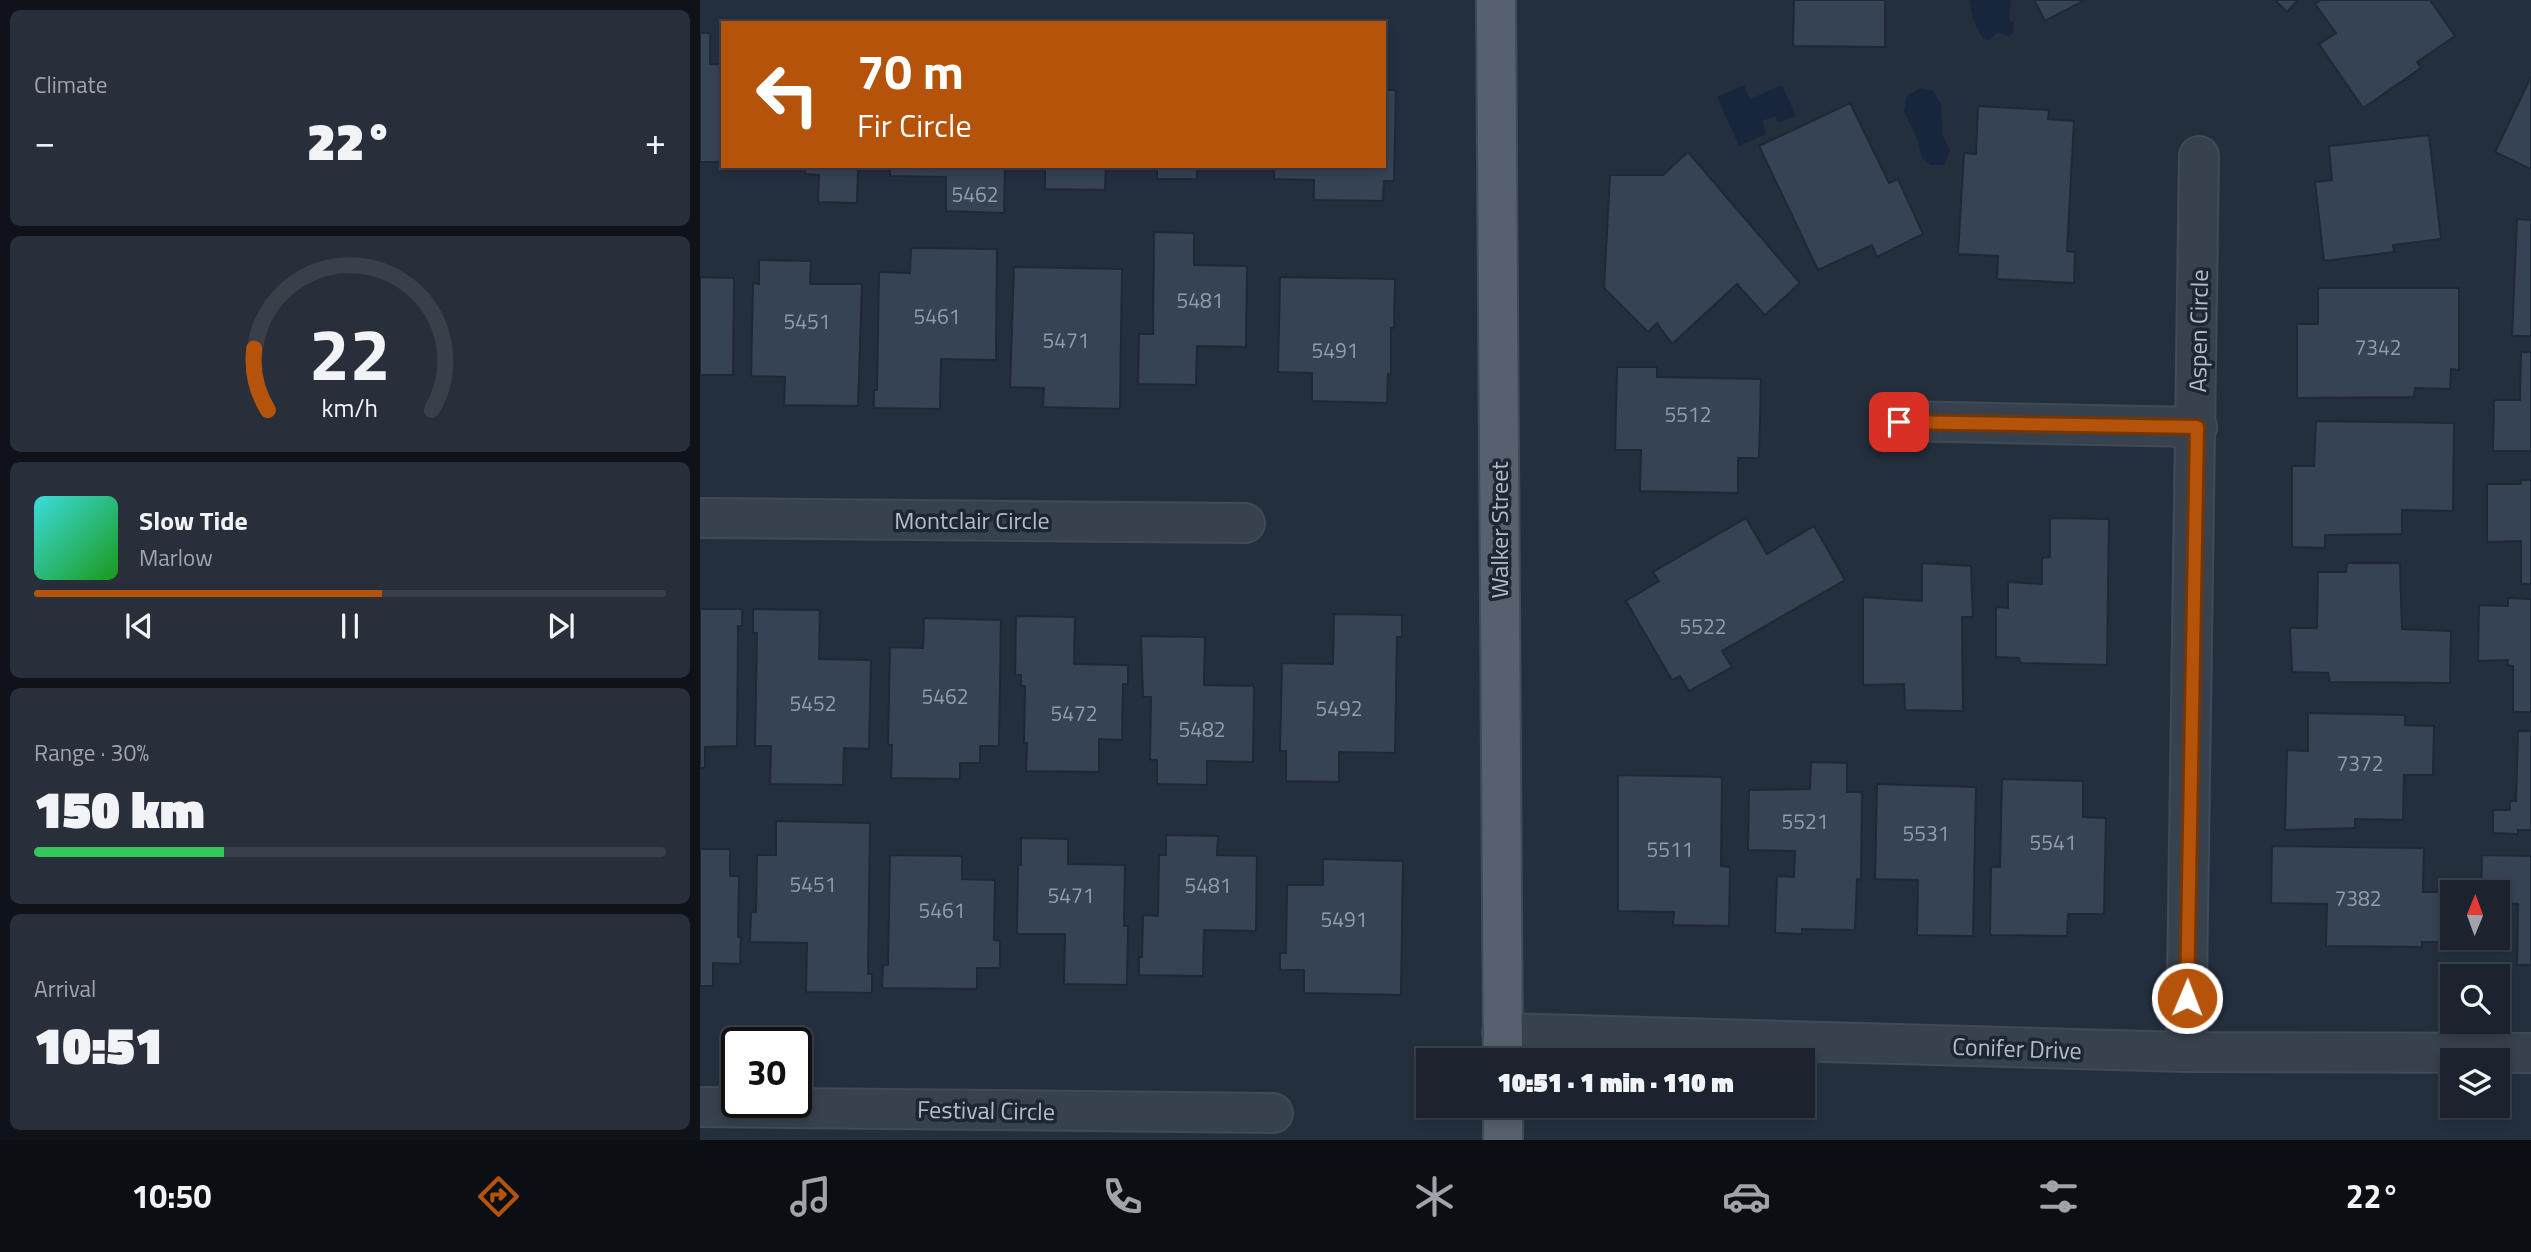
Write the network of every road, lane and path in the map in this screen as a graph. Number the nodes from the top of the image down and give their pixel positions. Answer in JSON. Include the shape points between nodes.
{"nodes":[{"id":1,"x":1496,"y":0,"type":"edge"},
{"id":2,"x":2199,"y":156,"type":"dead end"},
{"id":3,"x":1899,"y":422,"type":"dead end"},
{"id":4,"x":2197,"y":427,"type":"junction"},
{"id":5,"x":700,"y":518,"type":"edge"},
{"id":6,"x":1245,"y":523,"type":"dead end"},
{"id":7,"x":1502,"y":1047,"type":"edge"},
{"id":8,"x":2186,"y":1052,"type":"junction"},
{"id":9,"x":2531,"y":1053,"type":"edge"},
{"id":10,"x":700,"y":1107,"type":"edge"},
{"id":11,"x":1273,"y":1113,"type":"dead end"},
{"id":12,"x":1503,"y":1118,"type":"edge"},
{"id":13,"x":1503,"y":1140,"type":"edge"}],
"edges":[{"from":1,"to":7,"type":"main road","name":"Walker Street"},
{"from":2,"to":4,"type":"street","name":"Aspen Circle"},
{"from":3,"to":4,"type":"street"},
{"from":4,"to":8,"type":"street","name":"Aspen Circle"},
{"from":5,"to":6,"type":"street","name":"Montclair Circle"},
{"from":7,"to":8,"type":"street","name":"Conifer Drive"},
{"from":8,"to":9,"type":"street","name":"Conifer Drive"},
{"from":10,"to":11,"type":"street","name":"Festival Circle"},
{"from":12,"to":13,"type":"main road"}]}
